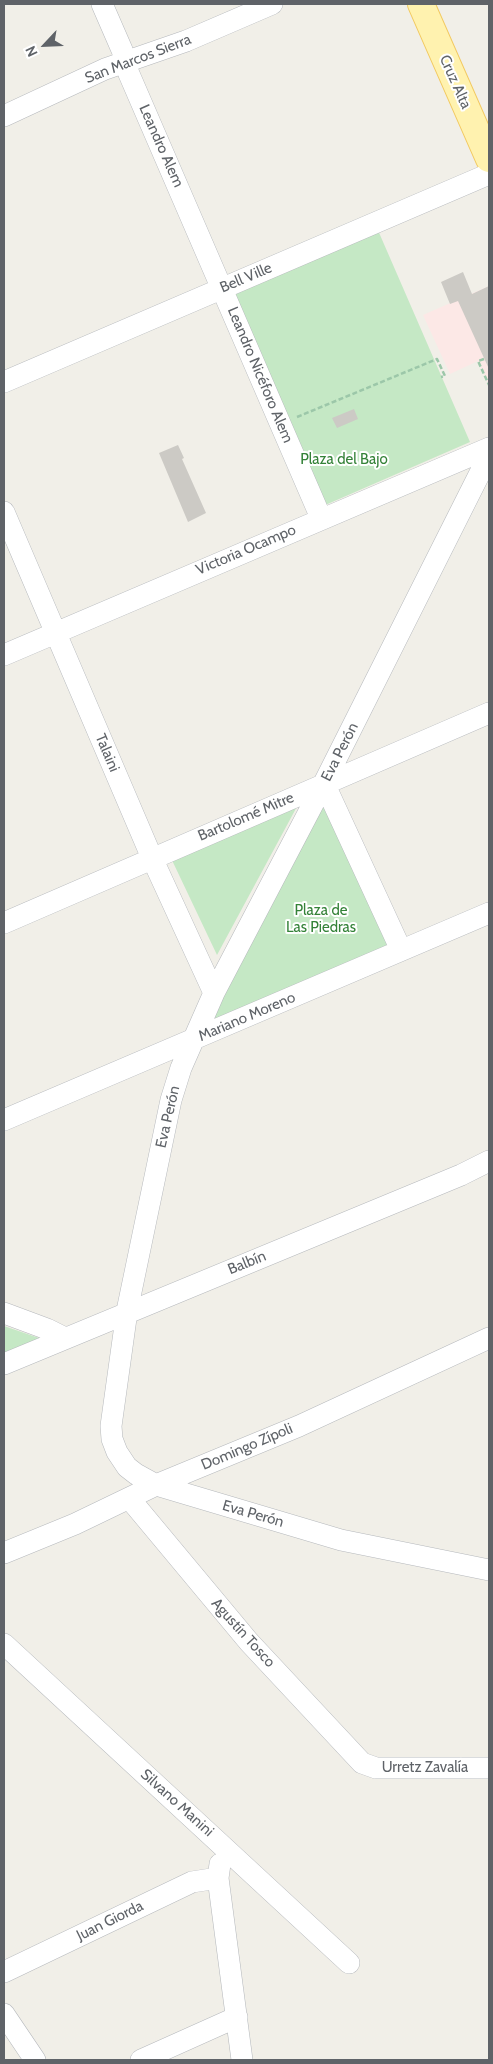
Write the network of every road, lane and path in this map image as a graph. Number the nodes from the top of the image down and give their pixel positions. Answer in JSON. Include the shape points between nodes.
{"nodes":[{"id":1,"x":102,"y":4,"type":"edge"},
{"id":2,"x":272,"y":4,"type":"edge"},
{"id":3,"x":421,"y":4,"type":"edge"},
{"id":4,"x":125,"y":62,"type":"junction"},
{"id":5,"x":4,"y":116,"type":"edge"},
{"id":6,"x":489,"y":160,"type":"edge"},
{"id":7,"x":489,"y":174,"type":"edge"},
{"id":8,"x":223,"y":288,"type":"junction"},
{"id":9,"x":484,"y":358,"type":"dead end"},
{"id":10,"x":441,"y":377,"type":"dead end"},
{"id":11,"x":4,"y":382,"type":"edge"},
{"id":12,"x":489,"y":385,"type":"edge"},
{"id":13,"x":289,"y":421,"type":"dead end"},
{"id":14,"x":489,"y":448,"type":"edge"},
{"id":15,"x":489,"y":455,"type":"edge"},
{"id":16,"x":4,"y":512,"type":"edge"},
{"id":17,"x":321,"y":518,"type":"junction"},
{"id":18,"x":56,"y":632,"type":"junction"},
{"id":19,"x":4,"y":655,"type":"edge"},
{"id":20,"x":489,"y":713,"type":"edge"},
{"id":21,"x":324,"y":784,"type":"junction"},
{"id":22,"x":152,"y":858,"type":"junction"},
{"id":23,"x":489,"y":913,"type":"edge"},
{"id":24,"x":4,"y":922,"type":"edge"},
{"id":25,"x":402,"y":950,"type":"junction"},
{"id":26,"x":214,"y":993,"type":"junction"},
{"id":27,"x":192,"y":1041,"type":"junction"},
{"id":28,"x":4,"y":1120,"type":"edge"},
{"id":29,"x":489,"y":1161,"type":"edge"},
{"id":30,"x":127,"y":1312,"type":"junction"},
{"id":31,"x":4,"y":1313,"type":"edge"},
{"id":32,"x":65,"y":1338,"type":"junction"},
{"id":33,"x":489,"y":1338,"type":"edge"},
{"id":34,"x":4,"y":1364,"type":"edge"},
{"id":35,"x":156,"y":1485,"type":"junction"},
{"id":36,"x":129,"y":1498,"type":"junction"},
{"id":37,"x":4,"y":1553,"type":"edge"},
{"id":38,"x":489,"y":1570,"type":"edge"},
{"id":39,"x":4,"y":1644,"type":"edge"},
{"id":40,"x":362,"y":1763,"type":"joint"},
{"id":41,"x":489,"y":1768,"type":"edge"},
{"id":42,"x":226,"y":1848,"type":"junction"},
{"id":43,"x":218,"y":1878,"type":"junction"},
{"id":44,"x":349,"y":1963,"type":"dead end"},
{"id":45,"x":4,"y":1972,"type":"edge"},
{"id":46,"x":4,"y":2014,"type":"edge"},
{"id":47,"x":237,"y":2017,"type":"junction"},
{"id":48,"x":35,"y":2060,"type":"edge"},
{"id":49,"x":141,"y":2060,"type":"edge"},
{"id":50,"x":242,"y":2060,"type":"edge"}],
"edges":[{"from":1,"to":4,"type":"street","name":"Leandro Alem"},
{"from":2,"to":4,"type":"street","name":"San Marcos Sierra","via":[[186,41]]},
{"from":3,"to":6,"type":"main road","name":"Cruz Alta"},
{"from":4,"to":5,"type":"street","name":"San Marcos Sierra"},
{"from":4,"to":8,"type":"street","name":"Leandro Alem"},
{"from":7,"to":8,"type":"street","name":"Bell Ville"},
{"from":8,"to":11,"type":"street","name":"Bell Ville"},
{"from":8,"to":17,"type":"street","name":"Leandro Nicéforo Alem"},
{"from":9,"to":12,"type":"path","via":[[478,361]]},
{"from":10,"to":13,"type":"path","via":[[445,376],[437,359]]},
{"from":14,"to":17,"type":"street","name":"Victoria Ocampo"},
{"from":15,"to":21,"type":"street","name":"Eva Perón"},
{"from":16,"to":18,"type":"street","name":"Talaini"},
{"from":17,"to":18,"type":"street","name":"Victoria Ocampo"},
{"from":18,"to":19,"type":"street","name":"Victoria Ocampo"},
{"from":18,"to":22,"type":"street","name":"Talaini"},
{"from":20,"to":21,"type":"street","name":"Bartolomé Mitre"},
{"from":21,"to":22,"type":"street","name":"Bartolomé Mitre"},
{"from":21,"to":25,"type":"street"},
{"from":21,"to":26,"type":"street","name":"Eva Perón"},
{"from":22,"to":24,"type":"street","name":"Bartolomé Mitre"},
{"from":22,"to":26,"type":"street","name":"Talaini"},
{"from":23,"to":25,"type":"street","name":"Mariano Moreno"},
{"from":25,"to":27,"type":"street","name":"Mariano Moreno"},
{"from":26,"to":27,"type":"street","name":"Eva Perón"},
{"from":27,"to":28,"type":"street","name":"Mariano Moreno"},
{"from":27,"to":30,"type":"street","name":"Eva Perón","via":[[171,1100]]},
{"from":29,"to":30,"type":"street","name":"Balbín"},
{"from":30,"to":32,"type":"street","name":"Balbín"},
{"from":30,"to":35,"type":"street","name":"Eva Perón","via":[[112,1410],[112,1440],[127,1467]]},
{"from":31,"to":32,"type":"street"},
{"from":32,"to":34,"type":"street","name":"Balbín"},
{"from":33,"to":35,"type":"street","name":"Domingo Zípoli","via":[[299,1426]]},
{"from":35,"to":36,"type":"street","name":"Domingo Zípoli"},
{"from":35,"to":38,"type":"street","name":"Eva Perón","via":[[341,1540]]},
{"from":36,"to":37,"type":"street","name":"Domingo Zípoli"},
{"from":36,"to":40,"type":"street","name":"Agustín Tosco","via":[[249,1642]]},
{"from":39,"to":42,"type":"street","name":"Silvano Manini"},
{"from":40,"to":41,"type":"street","name":"Urretz Zavalía","via":[[376,1768]]},
{"from":42,"to":43,"type":"street"},
{"from":42,"to":44,"type":"street","name":"Silvano Manini"},
{"from":43,"to":45,"type":"street","name":"Juan Giorda","via":[[192,1882]]},
{"from":43,"to":47,"type":"street"},
{"from":46,"to":48,"type":"street"},
{"from":47,"to":49,"type":"street"},
{"from":47,"to":50,"type":"street"}]}
